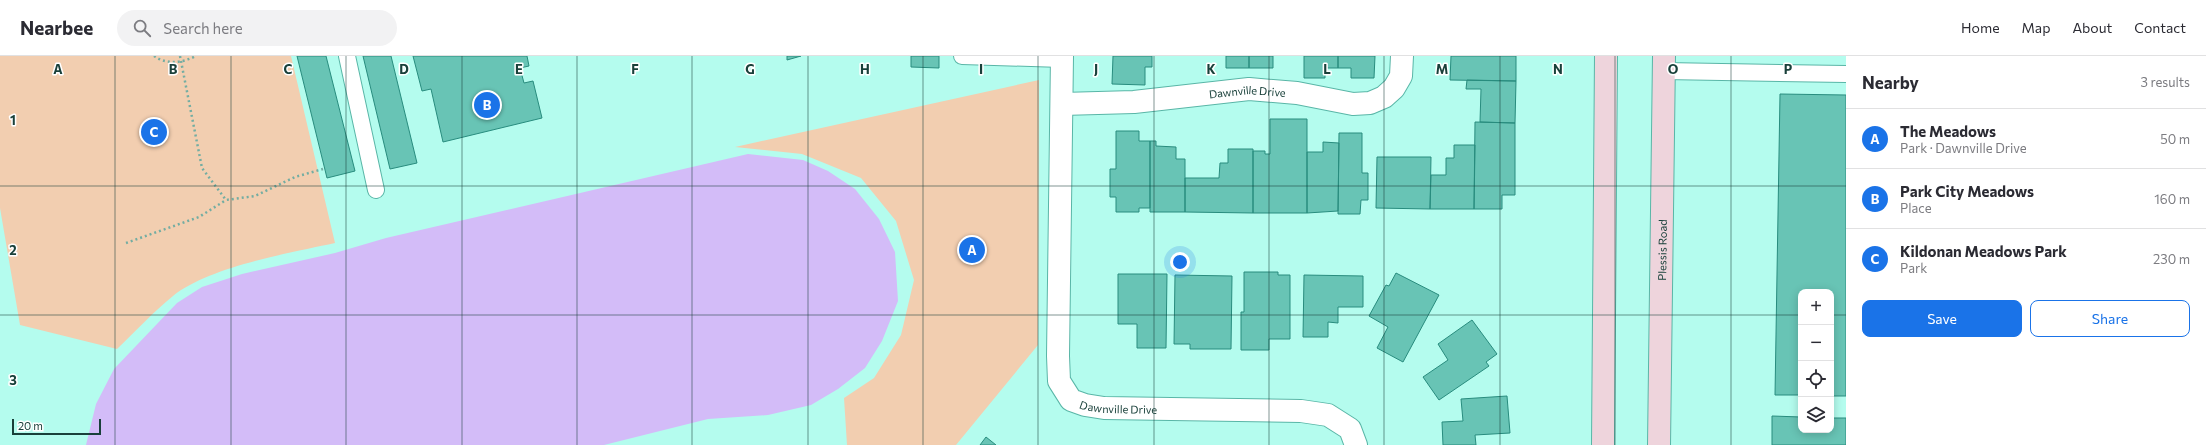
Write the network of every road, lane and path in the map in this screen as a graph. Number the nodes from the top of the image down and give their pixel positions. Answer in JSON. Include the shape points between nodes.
{"nodes":[{"id":1,"x":154,"y":56,"type":"edge"},
{"id":2,"x":180,"y":56,"type":"edge"},
{"id":3,"x":196,"y":56,"type":"edge"},
{"id":4,"x":347,"y":56,"type":"edge"},
{"id":5,"x":962,"y":56,"type":"edge"},
{"id":6,"x":1402,"y":56,"type":"edge"},
{"id":7,"x":1606,"y":56,"type":"edge"},
{"id":8,"x":1062,"y":57,"type":"edge"},
{"id":9,"x":181,"y":62,"type":"junction"},
{"id":10,"x":1664,"y":64,"type":"edge"},
{"id":11,"x":1846,"y":74,"type":"edge"},
{"id":12,"x":1062,"y":104,"type":"junction"},
{"id":13,"x":323,"y":169,"type":"dead end"},
{"id":14,"x":376,"y":190,"type":"dead end"},
{"id":15,"x":226,"y":200,"type":"junction"},
{"id":16,"x":126,"y":244,"type":"dead end"},
{"id":17,"x":1356,"y":445,"type":"edge"},
{"id":18,"x":1603,"y":445,"type":"edge"},
{"id":19,"x":1659,"y":445,"type":"edge"}],
"edges":[{"from":1,"to":9,"type":"path","via":[[165,61]]},
{"from":2,"to":9,"type":"path"},
{"from":3,"to":9,"type":"path"},
{"from":4,"to":14,"type":"lane"},
{"from":5,"to":8,"type":"lane"},
{"from":6,"to":12,"type":"street","name":"Dawnville Drive","via":[[1401,76],[1394,88],[1384,97],[1370,103],[1353,104],[1297,93],[1249,89],[1134,102]]},
{"from":7,"to":18,"type":"main road"},
{"from":8,"to":12,"type":"street","name":"Dawnville Drive"},
{"from":9,"to":15,"type":"path","via":[[202,168]]},
{"from":10,"to":11,"type":"lane"},
{"from":10,"to":19,"type":"main road","name":"Plessis Road"},
{"from":12,"to":17,"type":"street","name":"Dawnville Drive","via":[[1058,356],[1060,381],[1071,400],[1104,408],[1301,411],[1328,415],[1350,429]]},
{"from":13,"to":15,"type":"path","via":[[295,177],[255,196]]},
{"from":15,"to":16,"type":"path","via":[[199,217]]}]}
